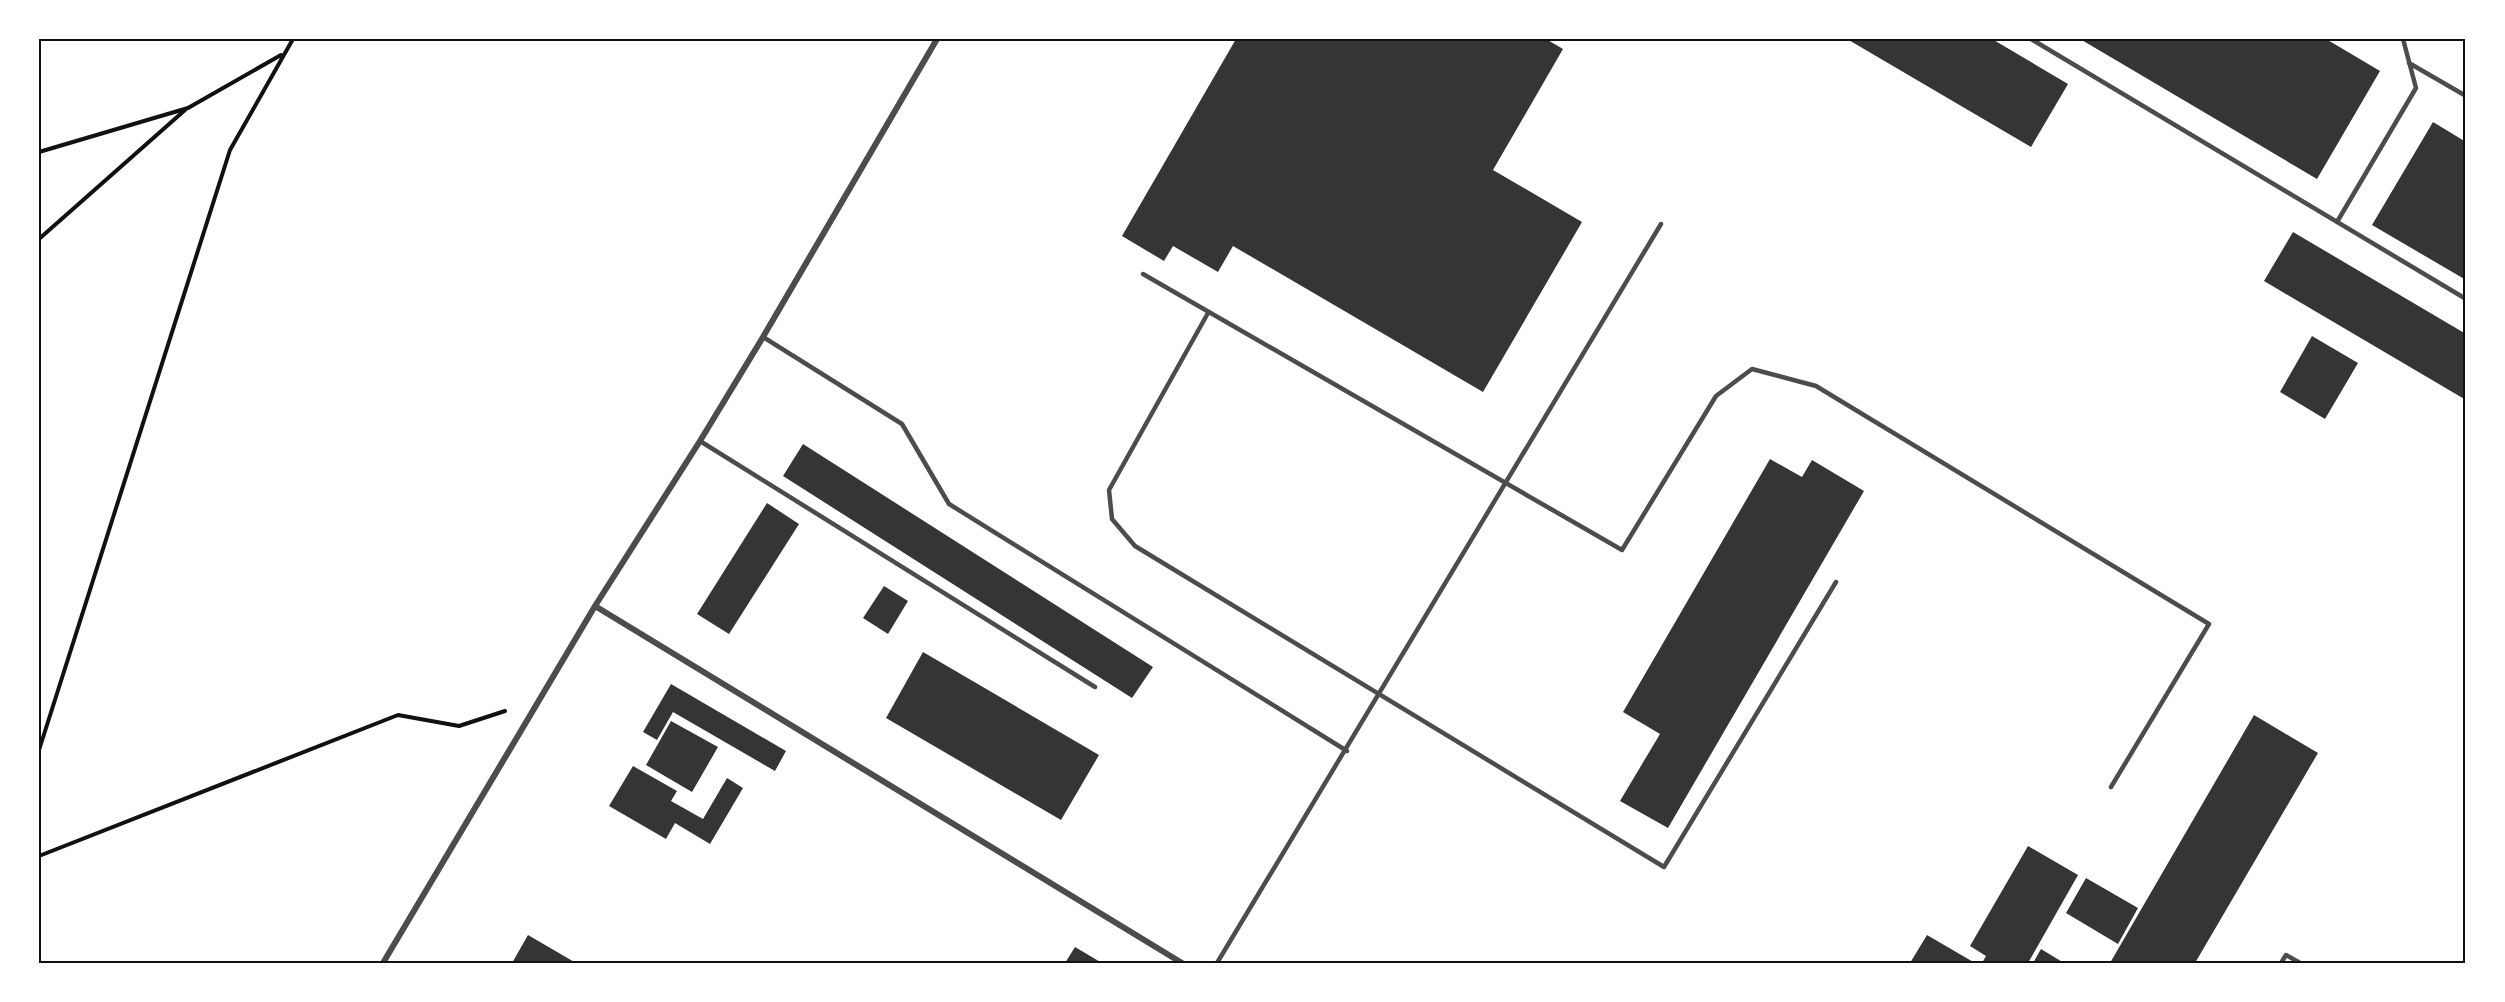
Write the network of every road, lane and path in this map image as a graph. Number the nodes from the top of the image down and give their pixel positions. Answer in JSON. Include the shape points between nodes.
{"nodes":[{"id":1,"x":293,"y":39,"type":"edge"},
{"id":2,"x":937,"y":39,"type":"edge"},
{"id":3,"x":2031,"y":39,"type":"edge"},
{"id":4,"x":2403,"y":39,"type":"edge"},
{"id":5,"x":282,"y":55,"type":"junction"},
{"id":6,"x":2409,"y":63,"type":"junction"},
{"id":7,"x":2466,"y":96,"type":"edge"},
{"id":8,"x":188,"y":108,"type":"junction"},
{"id":9,"x":39,"y":152,"type":"edge"},
{"id":10,"x":2337,"y":222,"type":"junction"},
{"id":11,"x":1661,"y":224,"type":"dead end"},
{"id":12,"x":39,"y":239,"type":"edge"},
{"id":13,"x":1143,"y":274,"type":"dead end"},
{"id":14,"x":2466,"y":299,"type":"edge"},
{"id":15,"x":1208,"y":313,"type":"junction"},
{"id":16,"x":763,"y":337,"type":"junction"},
{"id":17,"x":700,"y":441,"type":"junction"},
{"id":18,"x":1506,"y":484,"type":"junction"},
{"id":19,"x":1836,"y":582,"type":"dead end"},
{"id":20,"x":595,"y":606,"type":"junction"},
{"id":21,"x":1095,"y":687,"type":"dead end"},
{"id":22,"x":1380,"y":695,"type":"junction"},
{"id":23,"x":540,"y":699,"type":"junction"},
{"id":24,"x":39,"y":750,"type":"edge"},
{"id":25,"x":1347,"y":751,"type":"junction"},
{"id":26,"x":2111,"y":787,"type":"dead end"},
{"id":27,"x":39,"y":856,"type":"edge"},
{"id":28,"x":383,"y":963,"type":"edge"},
{"id":29,"x":1182,"y":963,"type":"edge"},
{"id":30,"x":1217,"y":963,"type":"edge"},
{"id":31,"x":2281,"y":963,"type":"edge"},
{"id":32,"x":2300,"y":963,"type":"edge"}],
"edges":[{"from":1,"to":5,"type":"path"},
{"from":2,"to":16,"type":"street"},
{"from":3,"to":10,"type":"lane"},
{"from":4,"to":6,"type":"lane"},
{"from":5,"to":8,"type":"path"},
{"from":5,"to":24,"type":"path","via":[[230,150]]},
{"from":6,"to":7,"type":"lane"},
{"from":6,"to":10,"type":"lane","via":[[2416,88]]},
{"from":8,"to":9,"type":"path"},
{"from":8,"to":12,"type":"path"},
{"from":10,"to":14,"type":"lane"},
{"from":11,"to":18,"type":"lane"},
{"from":13,"to":15,"type":"lane"},
{"from":15,"to":18,"type":"lane"},
{"from":15,"to":22,"type":"lane","via":[[1108,490],[1112,519],[1134,546]]},
{"from":16,"to":17,"type":"street"},
{"from":16,"to":25,"type":"lane","via":[[902,424],[949,504]]},
{"from":17,"to":20,"type":"street"},
{"from":17,"to":21,"type":"lane"},
{"from":18,"to":22,"type":"lane"},
{"from":18,"to":26,"type":"lane","via":[[1622,550],[1716,396],[1752,369],[1816,386],[2209,624]]},
{"from":19,"to":22,"type":"lane","via":[[1664,867]]},
{"from":20,"to":23,"type":"street"},
{"from":20,"to":29,"type":"street"},
{"from":22,"to":25,"type":"lane"},
{"from":23,"to":27,"type":"path","via":[[459,726],[398,715]]},
{"from":23,"to":28,"type":"street"},
{"from":25,"to":30,"type":"lane"},
{"from":31,"to":32,"type":"lane","via":[[2286,955]]}]}
